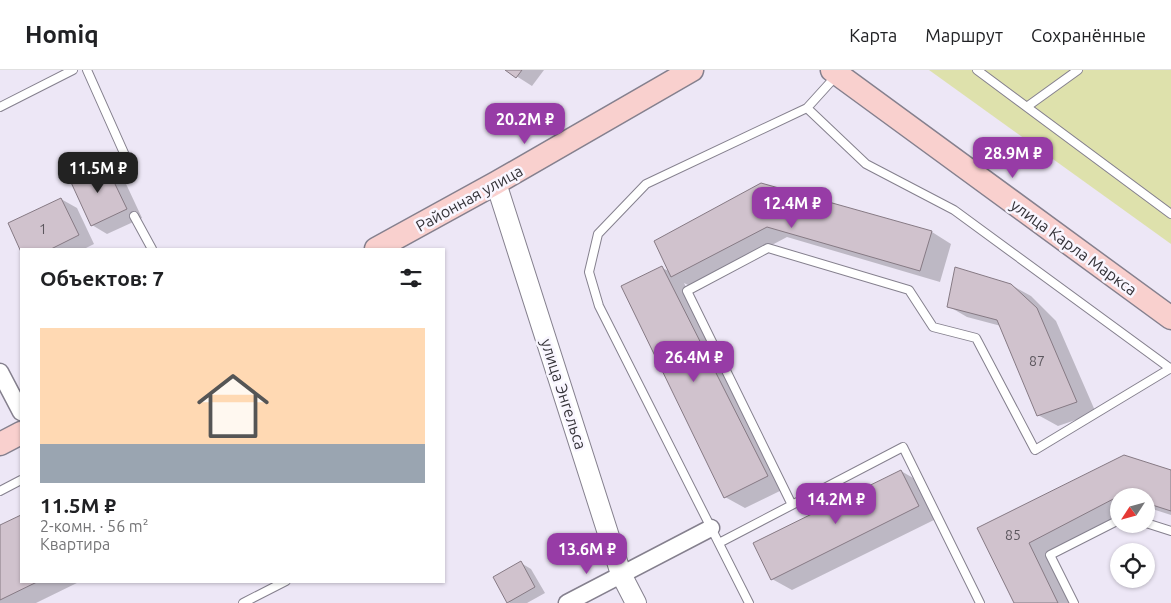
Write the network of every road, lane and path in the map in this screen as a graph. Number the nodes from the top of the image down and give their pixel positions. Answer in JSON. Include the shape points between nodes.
{"nodes":[{"id":1,"x":73,"y":70,"type":"edge"},
{"id":2,"x":87,"y":70,"type":"edge"},
{"id":3,"x":692,"y":70,"type":"edge"},
{"id":4,"x":977,"y":70,"type":"edge"},
{"id":5,"x":1078,"y":70,"type":"edge"},
{"id":6,"x":835,"y":72,"type":"edge"},
{"id":7,"x":1028,"y":106,"type":"junction"},
{"id":8,"x":0,"y":107,"type":"edge"},
{"id":9,"x":807,"y":108,"type":"junction"},
{"id":10,"x":128,"y":162,"type":"dead end"},
{"id":11,"x":496,"y":183,"type":"junction"},
{"id":12,"x":1171,"y":214,"type":"edge"},
{"id":13,"x":134,"y":216,"type":"dead end"},
{"id":14,"x":151,"y":248,"type":"edge"},
{"id":15,"x":378,"y":248,"type":"edge"},
{"id":16,"x":1171,"y":318,"type":"edge"},
{"id":17,"x":1171,"y":369,"type":"edge"},
{"id":18,"x":0,"y":372,"type":"edge"},
{"id":19,"x":20,"y":410,"type":"edge"},
{"id":20,"x":20,"y":434,"type":"edge"},
{"id":21,"x":0,"y":444,"type":"edge"},
{"id":22,"x":20,"y":481,"type":"edge"},
{"id":23,"x":0,"y":491,"type":"edge"},
{"id":24,"x":792,"y":505,"type":"junction"},
{"id":25,"x":1110,"y":525,"type":"edge"},
{"id":26,"x":1155,"y":526,"type":"edge"},
{"id":27,"x":711,"y":528,"type":"junction"},
{"id":28,"x":1171,"y":531,"type":"edge"},
{"id":29,"x":719,"y":543,"type":"junction"},
{"id":30,"x":621,"y":574,"type":"junction"},
{"id":31,"x":282,"y":583,"type":"edge"},
{"id":32,"x":571,"y":602,"type":"edge"},
{"id":33,"x":243,"y":603,"type":"edge"},
{"id":34,"x":636,"y":603,"type":"edge"},
{"id":35,"x":749,"y":603,"type":"edge"},
{"id":36,"x":980,"y":603,"type":"edge"},
{"id":37,"x":1074,"y":603,"type":"edge"}],
"edges":[{"from":1,"to":8,"type":"lane"},
{"from":2,"to":10,"type":"lane"},
{"from":3,"to":11,"type":"main road","name":"Районная улица"},
{"from":4,"to":7,"type":"lane"},
{"from":5,"to":7,"type":"lane"},
{"from":6,"to":9,"type":"lane"},
{"from":6,"to":16,"type":"main road","name":"улица Карла Маркса"},
{"from":7,"to":12,"type":"lane"},
{"from":9,"to":17,"type":"lane","via":[[866,164],[954,210]]},
{"from":9,"to":27,"type":"lane","via":[[646,184],[598,234],[589,272],[599,306]]},
{"from":11,"to":15,"type":"main road","name":"Районная улица"},
{"from":11,"to":30,"type":"street","name":"улица Энгельса"},
{"from":13,"to":14,"type":"lane"},
{"from":17,"to":24,"type":"lane","via":[[1035,450],[976,338],[933,327],[909,290],[768,248],[687,291]]},
{"from":18,"to":19,"type":"street"},
{"from":20,"to":21,"type":"main road"},
{"from":22,"to":23,"type":"lane"},
{"from":24,"to":29,"type":"lane"},
{"from":24,"to":36,"type":"lane","via":[[903,447]]},
{"from":25,"to":37,"type":"lane","via":[[1050,555]]},
{"from":26,"to":28,"type":"lane"},
{"from":27,"to":29,"type":"lane"},
{"from":27,"to":30,"type":"street"},
{"from":29,"to":35,"type":"lane"},
{"from":30,"to":32,"type":"street"},
{"from":30,"to":34,"type":"street","name":"улица Энгельса"},
{"from":31,"to":33,"type":"lane"}]}
